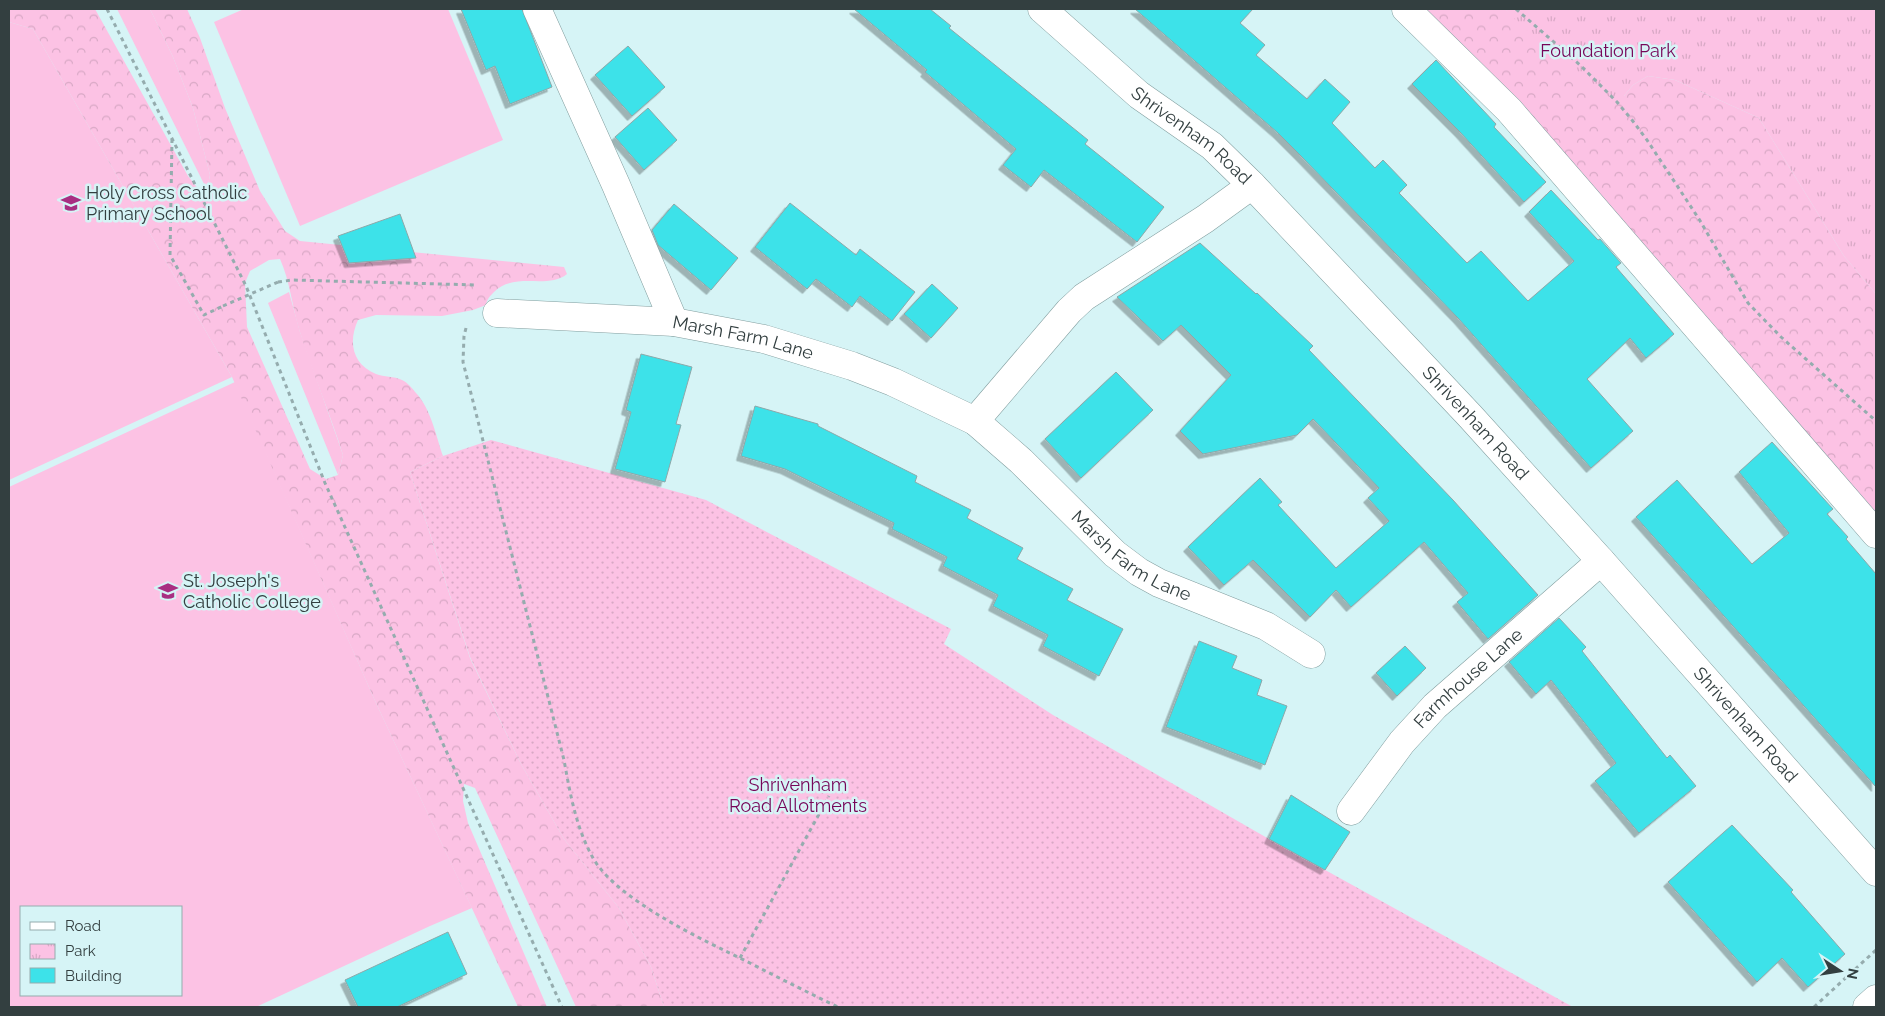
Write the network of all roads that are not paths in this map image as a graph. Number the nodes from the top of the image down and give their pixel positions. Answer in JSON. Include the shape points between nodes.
{"nodes":[{"id":1,"x":537,"y":9,"type":"edge"},
{"id":2,"x":1042,"y":9,"type":"edge"},
{"id":3,"x":1406,"y":9,"type":"edge"},
{"id":4,"x":1252,"y":185,"type":"junction"},
{"id":5,"x":497,"y":313,"type":"road end"},
{"id":6,"x":674,"y":322,"type":"junction"},
{"id":7,"x":975,"y":421,"type":"junction"},
{"id":8,"x":1876,"y":534,"type":"edge"},
{"id":9,"x":1601,"y":561,"type":"junction"},
{"id":10,"x":1311,"y":654,"type":"dead end"},
{"id":11,"x":1351,"y":811,"type":"dead end"},
{"id":12,"x":1876,"y":872,"type":"edge"},
{"id":13,"x":1876,"y":999,"type":"edge"},
{"id":14,"x":1867,"y":1007,"type":"edge"}],
"edges":[{"from":1,"to":6,"type":"street"},
{"from":2,"to":4,"type":"street","name":"Shrivenham Road","via":[[1138,95],[1212,146]]},
{"from":3,"to":8,"type":"street","via":[[1509,110]]},
{"from":4,"to":7,"type":"street","via":[[1068,311]]},
{"from":4,"to":9,"type":"street","name":"Shrivenham Road","via":[[1470,416]]},
{"from":5,"to":6,"type":"street","name":"Marsh Farm Lane"},
{"from":6,"to":7,"type":"street","name":"Marsh Farm Lane","via":[[764,340],[844,363]]},
{"from":7,"to":10,"type":"street","name":"Marsh Farm Lane","via":[[1021,461],[1115,554],[1139,572],[1266,626]]},
{"from":9,"to":11,"type":"street","name":"Farmhouse Lane","via":[[1435,706],[1402,742]]},
{"from":9,"to":12,"type":"street","name":"Shrivenham Road"},
{"from":13,"to":14,"type":"street"}]}
